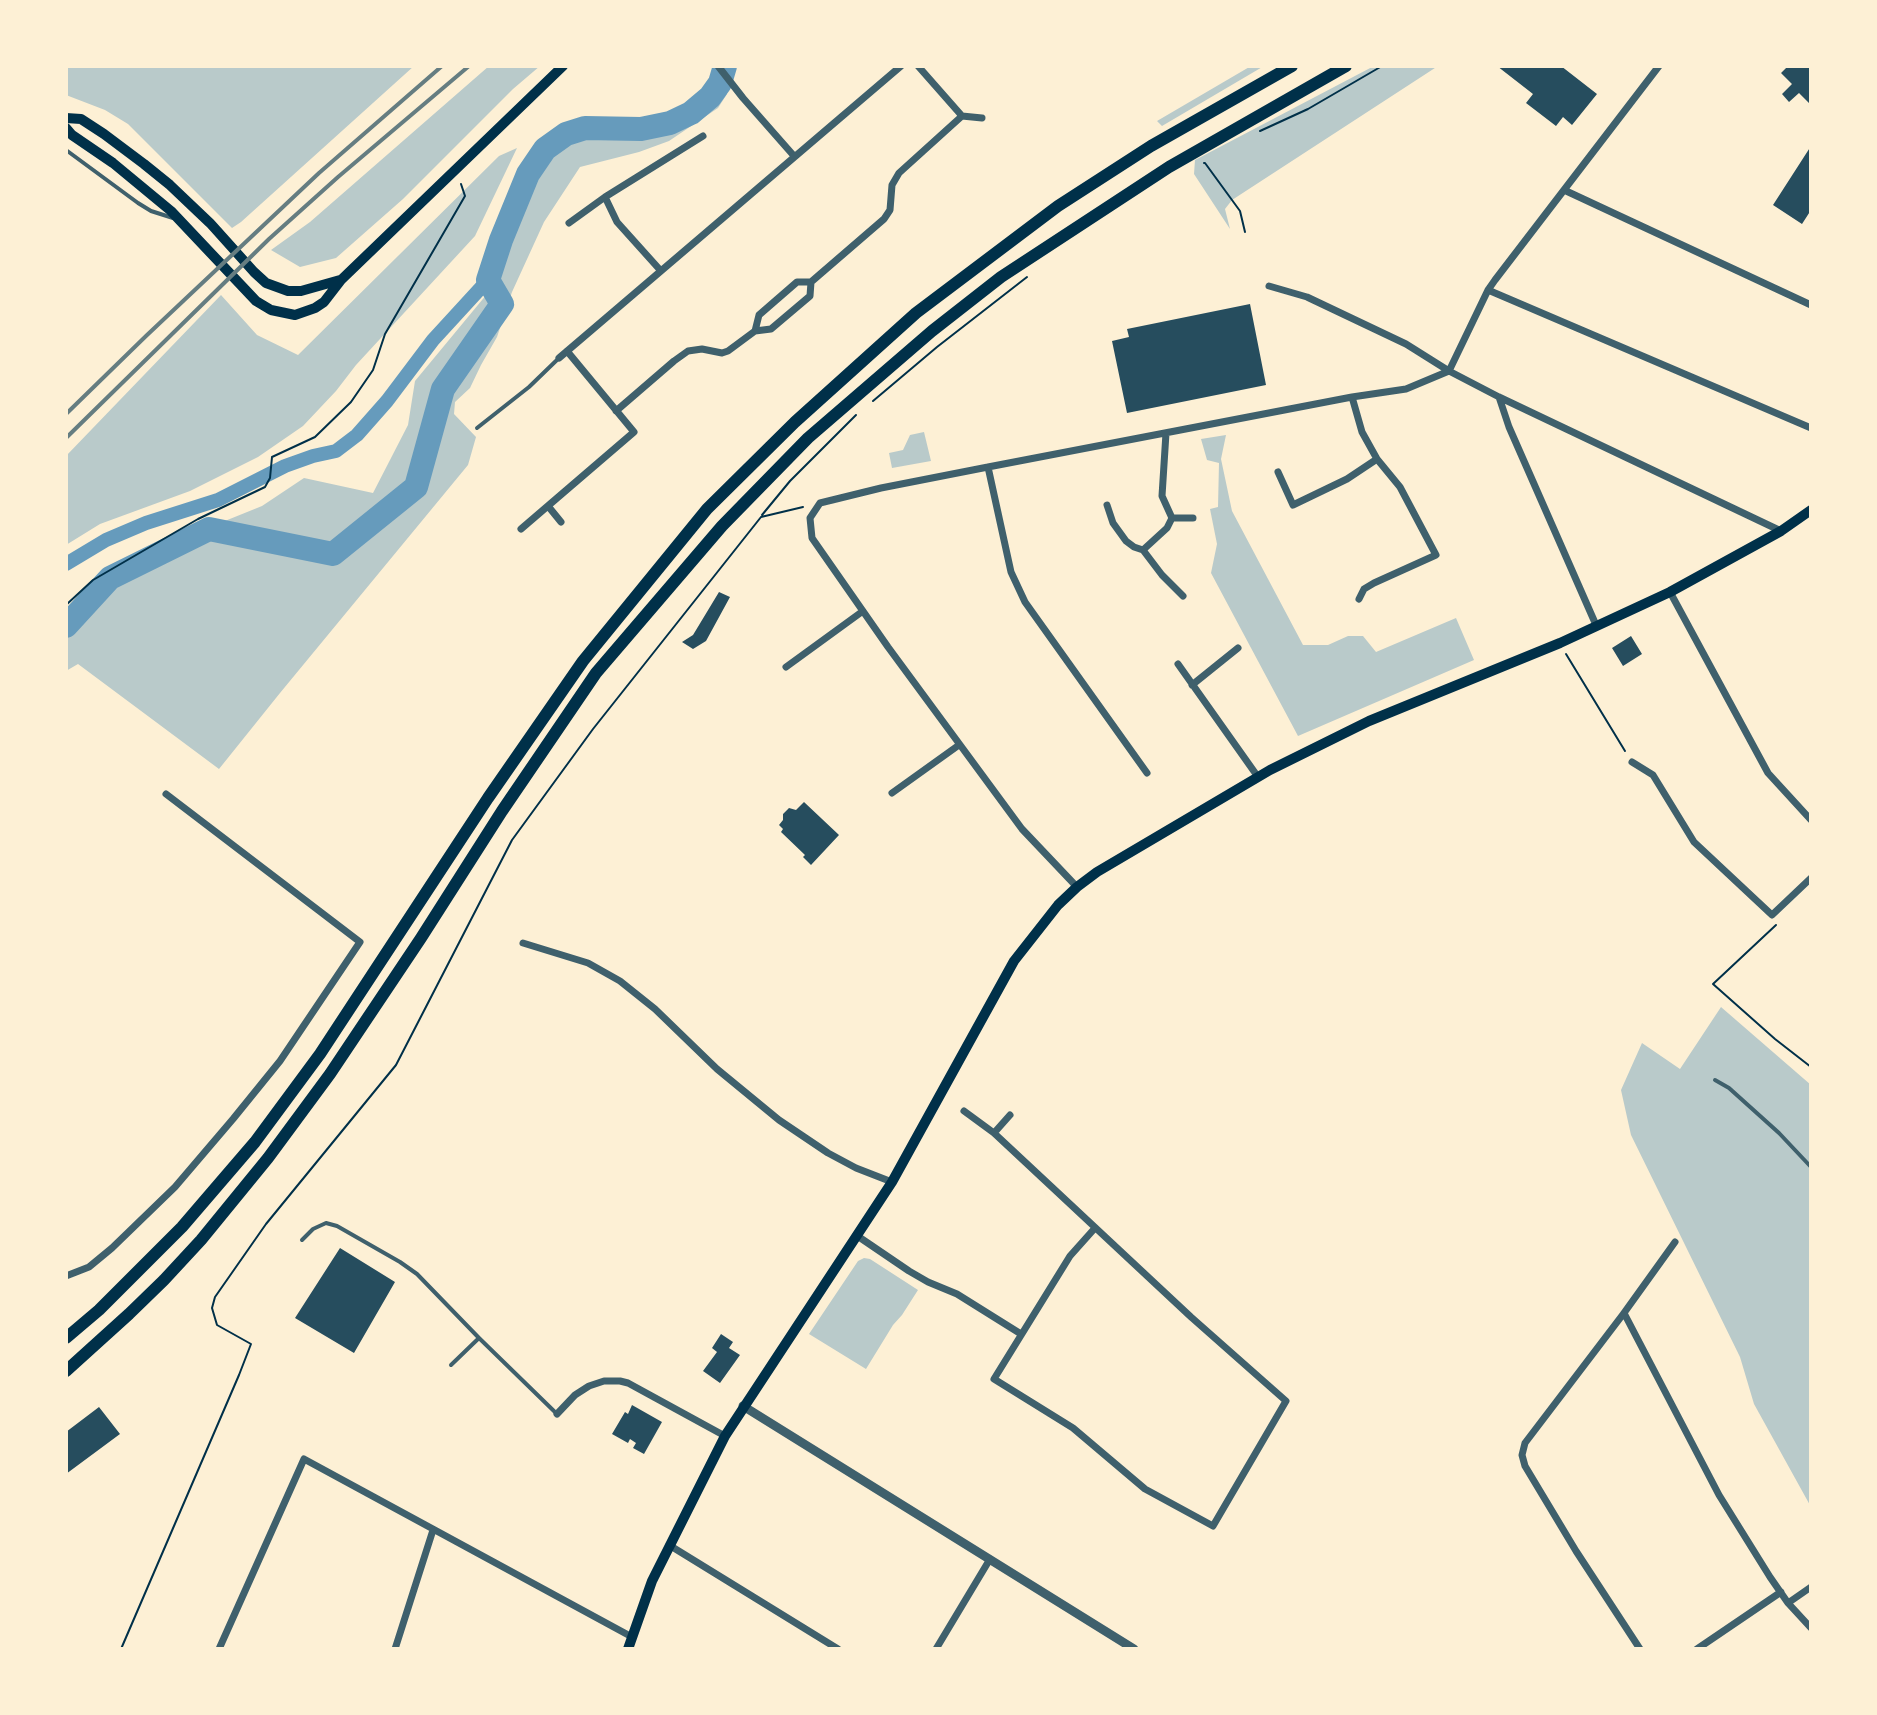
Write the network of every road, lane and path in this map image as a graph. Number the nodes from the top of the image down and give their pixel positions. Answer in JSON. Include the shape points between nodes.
{"nodes":[{"id":1,"x":563,"y":66,"type":"edge"},
{"id":2,"x":718,"y":66,"type":"edge"},
{"id":3,"x":901,"y":66,"type":"edge"},
{"id":4,"x":918,"y":66,"type":"edge"},
{"id":5,"x":1292,"y":66,"type":"edge"},
{"id":6,"x":1346,"y":66,"type":"edge"},
{"id":7,"x":1382,"y":66,"type":"edge"},
{"id":8,"x":1659,"y":66,"type":"edge"},
{"id":9,"x":962,"y":116,"type":"junction"},
{"id":10,"x":66,"y":118,"type":"edge"},
{"id":11,"x":982,"y":118,"type":"dead end"},
{"id":12,"x":66,"y":128,"type":"edge"},
{"id":13,"x":1256,"y":133,"type":"dead end"},
{"id":14,"x":703,"y":136,"type":"dead end"},
{"id":15,"x":66,"y":150,"type":"edge"},
{"id":16,"x":794,"y":156,"type":"junction"},
{"id":17,"x":1205,"y":163,"type":"dead end"},
{"id":18,"x":457,"y":170,"type":"junction"},
{"id":19,"x":1564,"y":190,"type":"junction"},
{"id":20,"x":605,"y":197,"type":"junction"},
{"id":21,"x":179,"y":220,"type":"junction"},
{"id":22,"x":569,"y":223,"type":"dead end"},
{"id":23,"x":1245,"y":232,"type":"dead end"},
{"id":24,"x":661,"y":271,"type":"junction"},
{"id":25,"x":1028,"y":276,"type":"dead end"},
{"id":26,"x":341,"y":280,"type":"junction"},
{"id":27,"x":811,"y":282,"type":"junction"},
{"id":28,"x":1269,"y":286,"type":"dead end"},
{"id":29,"x":1488,"y":290,"type":"junction"},
{"id":30,"x":1811,"y":305,"type":"edge"},
{"id":31,"x":755,"y":331,"type":"junction"},
{"id":32,"x":567,"y":351,"type":"junction"},
{"id":33,"x":559,"y":358,"type":"joint"},
{"id":34,"x":1449,"y":371,"type":"junction"},
{"id":35,"x":1352,"y":397,"type":"junction"},
{"id":36,"x":1499,"y":397,"type":"junction"},
{"id":37,"x":869,"y":404,"type":"dead end"},
{"id":38,"x":616,"y":411,"type":"junction"},
{"id":39,"x":858,"y":414,"type":"dead end"},
{"id":40,"x":477,"y":428,"type":"dead end"},
{"id":41,"x":1811,"y":428,"type":"edge"},
{"id":42,"x":1166,"y":433,"type":"junction"},
{"id":43,"x":1377,"y":459,"type":"junction"},
{"id":44,"x":988,"y":467,"type":"junction"},
{"id":45,"x":1278,"y":472,"type":"dead end"},
{"id":46,"x":820,"y":503,"type":"junction"},
{"id":47,"x":1107,"y":505,"type":"dead end"},
{"id":48,"x":548,"y":506,"type":"junction"},
{"id":49,"x":1811,"y":510,"type":"edge"},
{"id":50,"x":761,"y":517,"type":"junction"},
{"id":51,"x":1172,"y":518,"type":"junction"},
{"id":52,"x":1193,"y":518,"type":"dead end"},
{"id":53,"x":561,"y":522,"type":"dead end"},
{"id":54,"x":521,"y":529,"type":"dead end"},
{"id":55,"x":1781,"y":531,"type":"junction"},
{"id":56,"x":1143,"y":550,"type":"junction"},
{"id":57,"x":1670,"y":592,"type":"junction"},
{"id":58,"x":1183,"y":596,"type":"dead end"},
{"id":59,"x":1359,"y":599,"type":"dead end"},
{"id":60,"x":66,"y":605,"type":"edge"},
{"id":61,"x":863,"y":611,"type":"junction"},
{"id":62,"x":1596,"y":625,"type":"junction"},
{"id":63,"x":1560,"y":643,"type":"junction"},
{"id":64,"x":1238,"y":648,"type":"dead end"},
{"id":65,"x":1178,"y":664,"type":"dead end"},
{"id":66,"x":786,"y":667,"type":"dead end"},
{"id":67,"x":1192,"y":685,"type":"junction"},
{"id":68,"x":959,"y":745,"type":"junction"},
{"id":69,"x":1632,"y":762,"type":"joint"},
{"id":70,"x":1147,"y":773,"type":"dead end"},
{"id":71,"x":1258,"y":777,"type":"junction"},
{"id":72,"x":892,"y":793,"type":"dead end"},
{"id":73,"x":166,"y":794,"type":"dead end"},
{"id":74,"x":1811,"y":820,"type":"edge"},
{"id":75,"x":1811,"y":878,"type":"edge"},
{"id":76,"x":1077,"y":887,"type":"junction"},
{"id":77,"x":1772,"y":915,"type":"junction"},
{"id":78,"x":523,"y":943,"type":"dead end"},
{"id":79,"x":1811,"y":1067,"type":"edge"},
{"id":80,"x":1715,"y":1080,"type":"dead end"},
{"id":81,"x":964,"y":1111,"type":"dead end"},
{"id":82,"x":1010,"y":1115,"type":"dead end"},
{"id":83,"x":994,"y":1133,"type":"junction"},
{"id":84,"x":1811,"y":1167,"type":"edge"},
{"id":85,"x":892,"y":1182,"type":"junction"},
{"id":86,"x":1095,"y":1228,"type":"junction"},
{"id":87,"x":856,"y":1235,"type":"junction"},
{"id":88,"x":302,"y":1240,"type":"dead end"},
{"id":89,"x":1675,"y":1242,"type":"dead end"},
{"id":90,"x":66,"y":1276,"type":"edge"},
{"id":91,"x":1624,"y":1313,"type":"junction"},
{"id":92,"x":1021,"y":1334,"type":"junction"},
{"id":93,"x":66,"y":1338,"type":"edge"},
{"id":94,"x":479,"y":1338,"type":"junction"},
{"id":95,"x":451,"y":1365,"type":"dead end"},
{"id":96,"x":66,"y":1371,"type":"edge"},
{"id":97,"x":743,"y":1406,"type":"junction"},
{"id":98,"x":557,"y":1414,"type":"joint"},
{"id":99,"x":725,"y":1436,"type":"junction"},
{"id":100,"x":433,"y":1530,"type":"junction"},
{"id":101,"x":669,"y":1545,"type":"junction"},
{"id":102,"x":990,"y":1559,"type":"junction"},
{"id":103,"x":1811,"y":1587,"type":"edge"},
{"id":104,"x":1781,"y":1592,"type":"junction"},
{"id":105,"x":1788,"y":1603,"type":"junction"},
{"id":106,"x":1811,"y":1628,"type":"edge"},
{"id":107,"x":632,"y":1637,"type":"junction"},
{"id":108,"x":121,"y":1649,"type":"edge"},
{"id":109,"x":219,"y":1649,"type":"edge"},
{"id":110,"x":395,"y":1649,"type":"edge"},
{"id":111,"x":628,"y":1649,"type":"edge"},
{"id":112,"x":838,"y":1649,"type":"edge"},
{"id":113,"x":936,"y":1649,"type":"edge"},
{"id":114,"x":1134,"y":1649,"type":"edge"},
{"id":115,"x":1640,"y":1649,"type":"edge"},
{"id":116,"x":1697,"y":1649,"type":"edge"}],
"edges":[{"from":1,"to":18,"type":"main road"},
{"from":2,"to":16,"type":"street"},
{"from":3,"to":16,"type":"street"},
{"from":4,"to":9,"type":"street"},
{"from":5,"to":93,"type":"highway","via":[[1058,206],[927,305],[707,509],[583,661],[320,1054],[255,1142],[182,1227]]},
{"from":6,"to":96,"type":"highway","via":[[1169,167],[1001,277],[808,438],[722,526],[596,673],[330,1074],[268,1158],[164,1280]]},
{"from":7,"to":13,"type":"path"},
{"from":8,"to":19,"type":"street"},
{"from":9,"to":11,"type":"street"},
{"from":9,"to":27,"type":"street","via":[[895,178],[884,219]]},
{"from":10,"to":26,"type":"main road","via":[[81,119],[170,185],[266,283],[301,291]]},
{"from":12,"to":21,"type":"main road"},
{"from":14,"to":20,"type":"street"},
{"from":15,"to":21,"type":"lane","via":[[151,211]]},
{"from":16,"to":24,"type":"street"},
{"from":17,"to":23,"type":"path","via":[[1240,211]]},
{"from":18,"to":26,"type":"main road"},
{"from":18,"to":60,"type":"path","via":[[465,196],[351,402],[315,437],[272,457],[265,487],[93,580]]},
{"from":19,"to":29,"type":"street"},
{"from":19,"to":30,"type":"street"},
{"from":20,"to":22,"type":"street"},
{"from":20,"to":24,"type":"street","via":[[617,222]]},
{"from":21,"to":26,"type":"main road","via":[[251,297],[271,310],[295,315],[315,308]]},
{"from":24,"to":32,"type":"street"},
{"from":25,"to":37,"type":"path"},
{"from":27,"to":31,"type":"street","via":[[797,282],[759,315]]},
{"from":27,"to":31,"type":"street","via":[[810,296],[771,329]]},
{"from":28,"to":34,"type":"street","via":[[1307,297],[1406,344]]},
{"from":29,"to":34,"type":"street"},
{"from":29,"to":41,"type":"street"},
{"from":31,"to":38,"type":"street","via":[[722,353],[688,351]]},
{"from":32,"to":33,"type":"street"},
{"from":32,"to":38,"type":"street"},
{"from":33,"to":40,"type":"lane"},
{"from":34,"to":35,"type":"street","via":[[1406,389]]},
{"from":34,"to":36,"type":"street"},
{"from":35,"to":42,"type":"street"},
{"from":35,"to":43,"type":"street"},
{"from":36,"to":55,"type":"street"},
{"from":36,"to":62,"type":"street"},
{"from":38,"to":48,"type":"street","via":[[634,432]]},
{"from":39,"to":50,"type":"path"},
{"from":42,"to":44,"type":"street"},
{"from":42,"to":51,"type":"street","via":[[1162,496]]},
{"from":43,"to":45,"type":"street","via":[[1293,505]]},
{"from":43,"to":59,"type":"street","via":[[1400,487],[1436,555],[1374,583]]},
{"from":44,"to":46,"type":"street"},
{"from":44,"to":70,"type":"street","via":[[1011,572],[1025,602]]},
{"from":46,"to":50,"type":"path"},
{"from":46,"to":61,"type":"street","via":[[810,518],[812,538]]},
{"from":47,"to":56,"type":"street","via":[[1126,541]]},
{"from":48,"to":53,"type":"street"},
{"from":48,"to":54,"type":"street"},
{"from":49,"to":55,"type":"main road"},
{"from":50,"to":108,"type":"path","via":[[512,840],[396,1065],[266,1224],[215,1297],[217,1325],[251,1344]]},
{"from":51,"to":52,"type":"street"},
{"from":51,"to":56,"type":"street"},
{"from":55,"to":57,"type":"main road"},
{"from":56,"to":58,"type":"street"},
{"from":57,"to":62,"type":"main road"},
{"from":57,"to":74,"type":"street","via":[[1768,773]]},
{"from":61,"to":66,"type":"street"},
{"from":61,"to":68,"type":"street"},
{"from":62,"to":63,"type":"main road"},
{"from":63,"to":69,"type":"path"},
{"from":63,"to":71,"type":"main road","via":[[1369,721]]},
{"from":64,"to":67,"type":"street"},
{"from":65,"to":67,"type":"street"},
{"from":67,"to":71,"type":"street"},
{"from":68,"to":72,"type":"street"},
{"from":68,"to":76,"type":"street","via":[[1022,829]]},
{"from":69,"to":77,"type":"street","via":[[1653,775],[1694,842]]},
{"from":71,"to":76,"type":"main road"},
{"from":73,"to":90,"type":"street","via":[[360,942],[280,1061],[175,1187],[89,1267]]},
{"from":75,"to":77,"type":"street"},
{"from":76,"to":85,"type":"main road","via":[[1014,961]]},
{"from":77,"to":79,"type":"path","via":[[1779,922],[1713,984]]},
{"from":78,"to":85,"type":"street","via":[[588,963],[620,981],[779,1120],[828,1153]]},
{"from":80,"to":84,"type":"lane"},
{"from":81,"to":83,"type":"street"},
{"from":82,"to":83,"type":"street"},
{"from":83,"to":86,"type":"street"},
{"from":85,"to":87,"type":"main road"},
{"from":86,"to":92,"type":"street","via":[[1070,1256]]},
{"from":86,"to":92,"type":"street","via":[[1286,1401],[1213,1526],[1145,1489],[1073,1428],[994,1379]]},
{"from":87,"to":92,"type":"street"},
{"from":87,"to":97,"type":"main road"},
{"from":88,"to":94,"type":"lane","via":[[326,1223],[337,1226],[417,1274]]},
{"from":89,"to":91,"type":"street"},
{"from":91,"to":104,"type":"street","via":[[1719,1495]]},
{"from":91,"to":115,"type":"street","via":[[1525,1443],[1522,1455]]},
{"from":94,"to":95,"type":"lane"},
{"from":94,"to":98,"type":"lane"},
{"from":97,"to":99,"type":"main road"},
{"from":97,"to":102,"type":"street"},
{"from":98,"to":99,"type":"street","via":[[589,1386],[620,1381]]},
{"from":99,"to":101,"type":"main road"},
{"from":100,"to":107,"type":"street"},
{"from":100,"to":109,"type":"street","via":[[304,1459]]},
{"from":100,"to":110,"type":"street"},
{"from":101,"to":107,"type":"main road"},
{"from":101,"to":112,"type":"street"},
{"from":102,"to":113,"type":"street"},
{"from":102,"to":114,"type":"street"},
{"from":103,"to":105,"type":"street"},
{"from":104,"to":105,"type":"street"},
{"from":104,"to":116,"type":"street"},
{"from":105,"to":106,"type":"street"},
{"from":107,"to":111,"type":"main road"}]}
